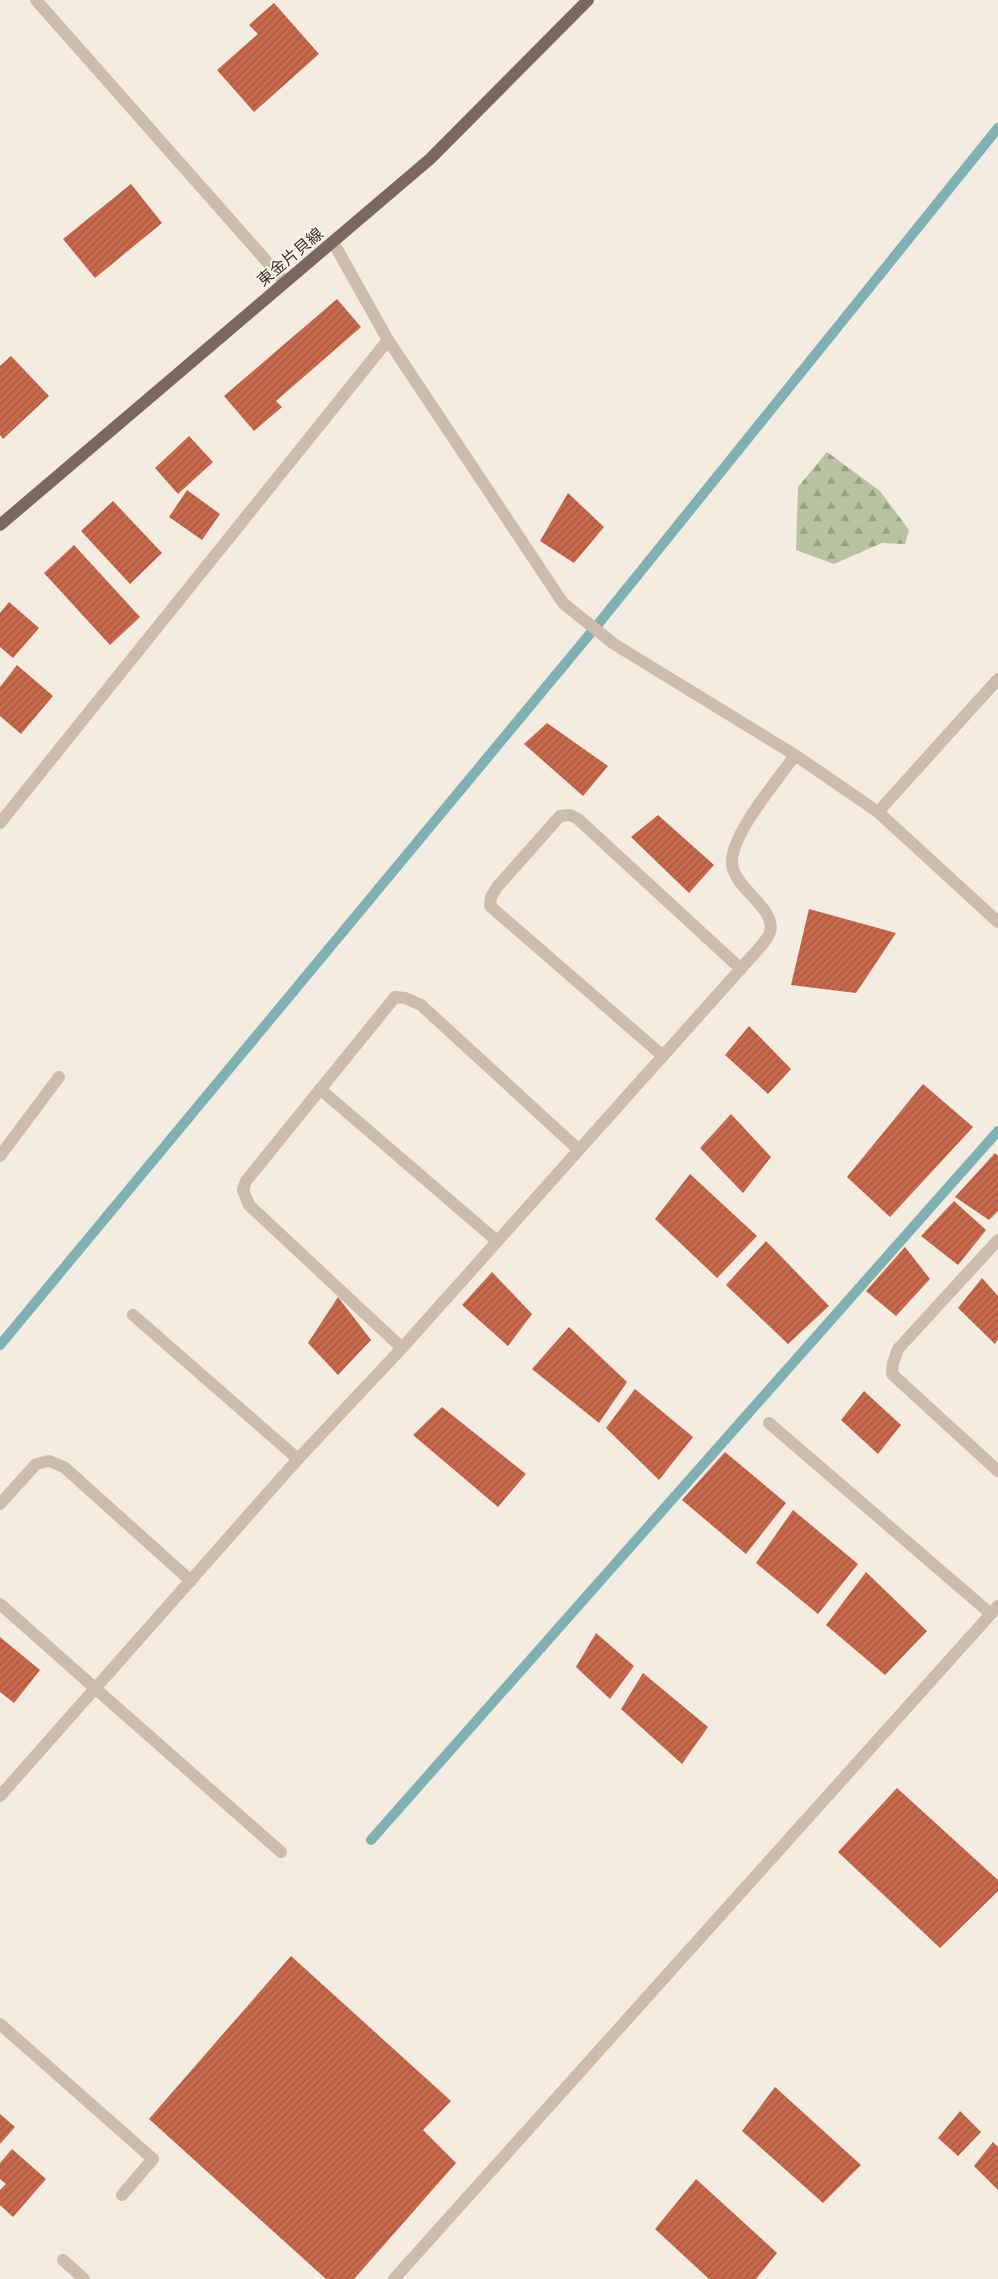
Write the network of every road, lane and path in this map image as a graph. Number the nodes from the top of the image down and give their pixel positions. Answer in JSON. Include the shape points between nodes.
{"nodes":[{"id":1,"x":36,"y":0,"type":"edge"},
{"id":2,"x":588,"y":0,"type":"edge"},
{"id":3,"x":333,"y":242,"type":"junction"},
{"id":4,"x":285,"y":282,"type":"junction"},
{"id":5,"x":388,"y":340,"type":"junction"},
{"id":6,"x":0,"y":525,"type":"edge"},
{"id":7,"x":998,"y":679,"type":"edge"},
{"id":8,"x":796,"y":755,"type":"junction"},
{"id":9,"x":878,"y":812,"type":"junction"},
{"id":10,"x":0,"y":823,"type":"edge"},
{"id":11,"x":998,"y":922,"type":"edge"},
{"id":12,"x":741,"y":969,"type":"junction"},
{"id":13,"x":663,"y":1056,"type":"junction"},
{"id":14,"x":59,"y":1077,"type":"dead end"},
{"id":15,"x":320,"y":1089,"type":"junction"},
{"id":16,"x":579,"y":1150,"type":"junction"},
{"id":17,"x":0,"y":1156,"type":"edge"},
{"id":18,"x":998,"y":1240,"type":"edge"},
{"id":19,"x":497,"y":1241,"type":"junction"},
{"id":20,"x":133,"y":1315,"type":"dead end"},
{"id":21,"x":402,"y":1348,"type":"junction"},
{"id":22,"x":769,"y":1423,"type":"dead end"},
{"id":23,"x":298,"y":1459,"type":"junction"},
{"id":24,"x":998,"y":1471,"type":"edge"},
{"id":25,"x":0,"y":1504,"type":"edge"},
{"id":26,"x":191,"y":1581,"type":"junction"},
{"id":27,"x":0,"y":1604,"type":"edge"},
{"id":28,"x":994,"y":1610,"type":"edge"},
{"id":29,"x":96,"y":1689,"type":"junction"},
{"id":30,"x":0,"y":1796,"type":"edge"},
{"id":31,"x":281,"y":1852,"type":"dead end"},
{"id":32,"x":0,"y":2024,"type":"edge"},
{"id":33,"x":122,"y":2195,"type":"dead end"},
{"id":34,"x":63,"y":2260,"type":"dead end"},
{"id":35,"x":84,"y":2279,"type":"edge"},
{"id":36,"x":394,"y":2279,"type":"edge"}],
"edges":[{"from":1,"to":4,"type":"street"},
{"from":2,"to":3,"type":"main road","name":"東金片貝線","via":[[430,159]]},
{"from":3,"to":4,"type":"main road","name":"東金片貝線"},
{"from":3,"to":5,"type":"street"},
{"from":4,"to":6,"type":"main road","name":"東金片貝線"},
{"from":5,"to":8,"type":"street","via":[[563,603],[608,638]]},
{"from":5,"to":10,"type":"street"},
{"from":7,"to":9,"type":"street"},
{"from":8,"to":9,"type":"street"},
{"from":8,"to":12,"type":"street","via":[[741,832],[732,859],[733,874],[770,919],[770,931],[762,945]]},
{"from":9,"to":11,"type":"street"},
{"from":12,"to":13,"type":"street"},
{"from":12,"to":13,"type":"street","via":[[578,819],[570,815],[560,816],[497,887],[491,896],[490,906]]},
{"from":13,"to":16,"type":"street"},
{"from":14,"to":17,"type":"street"},
{"from":15,"to":16,"type":"street","via":[[395,997],[405,998],[422,1005]]},
{"from":15,"to":19,"type":"street"},
{"from":15,"to":21,"type":"street","via":[[246,1181],[243,1190],[249,1204]]},
{"from":16,"to":19,"type":"street"},
{"from":18,"to":24,"type":"street","via":[[898,1349],[892,1374]]},
{"from":19,"to":21,"type":"street"},
{"from":20,"to":23,"type":"street"},
{"from":21,"to":23,"type":"street"},
{"from":22,"to":28,"type":"street"},
{"from":23,"to":26,"type":"street"},
{"from":25,"to":26,"type":"street","via":[[36,1464],[49,1462],[64,1467]]},
{"from":26,"to":29,"type":"street"},
{"from":27,"to":29,"type":"street"},
{"from":28,"to":36,"type":"street"},
{"from":29,"to":30,"type":"street"},
{"from":29,"to":31,"type":"street"},
{"from":32,"to":33,"type":"street","via":[[153,2159]]},
{"from":34,"to":35,"type":"street"}]}
